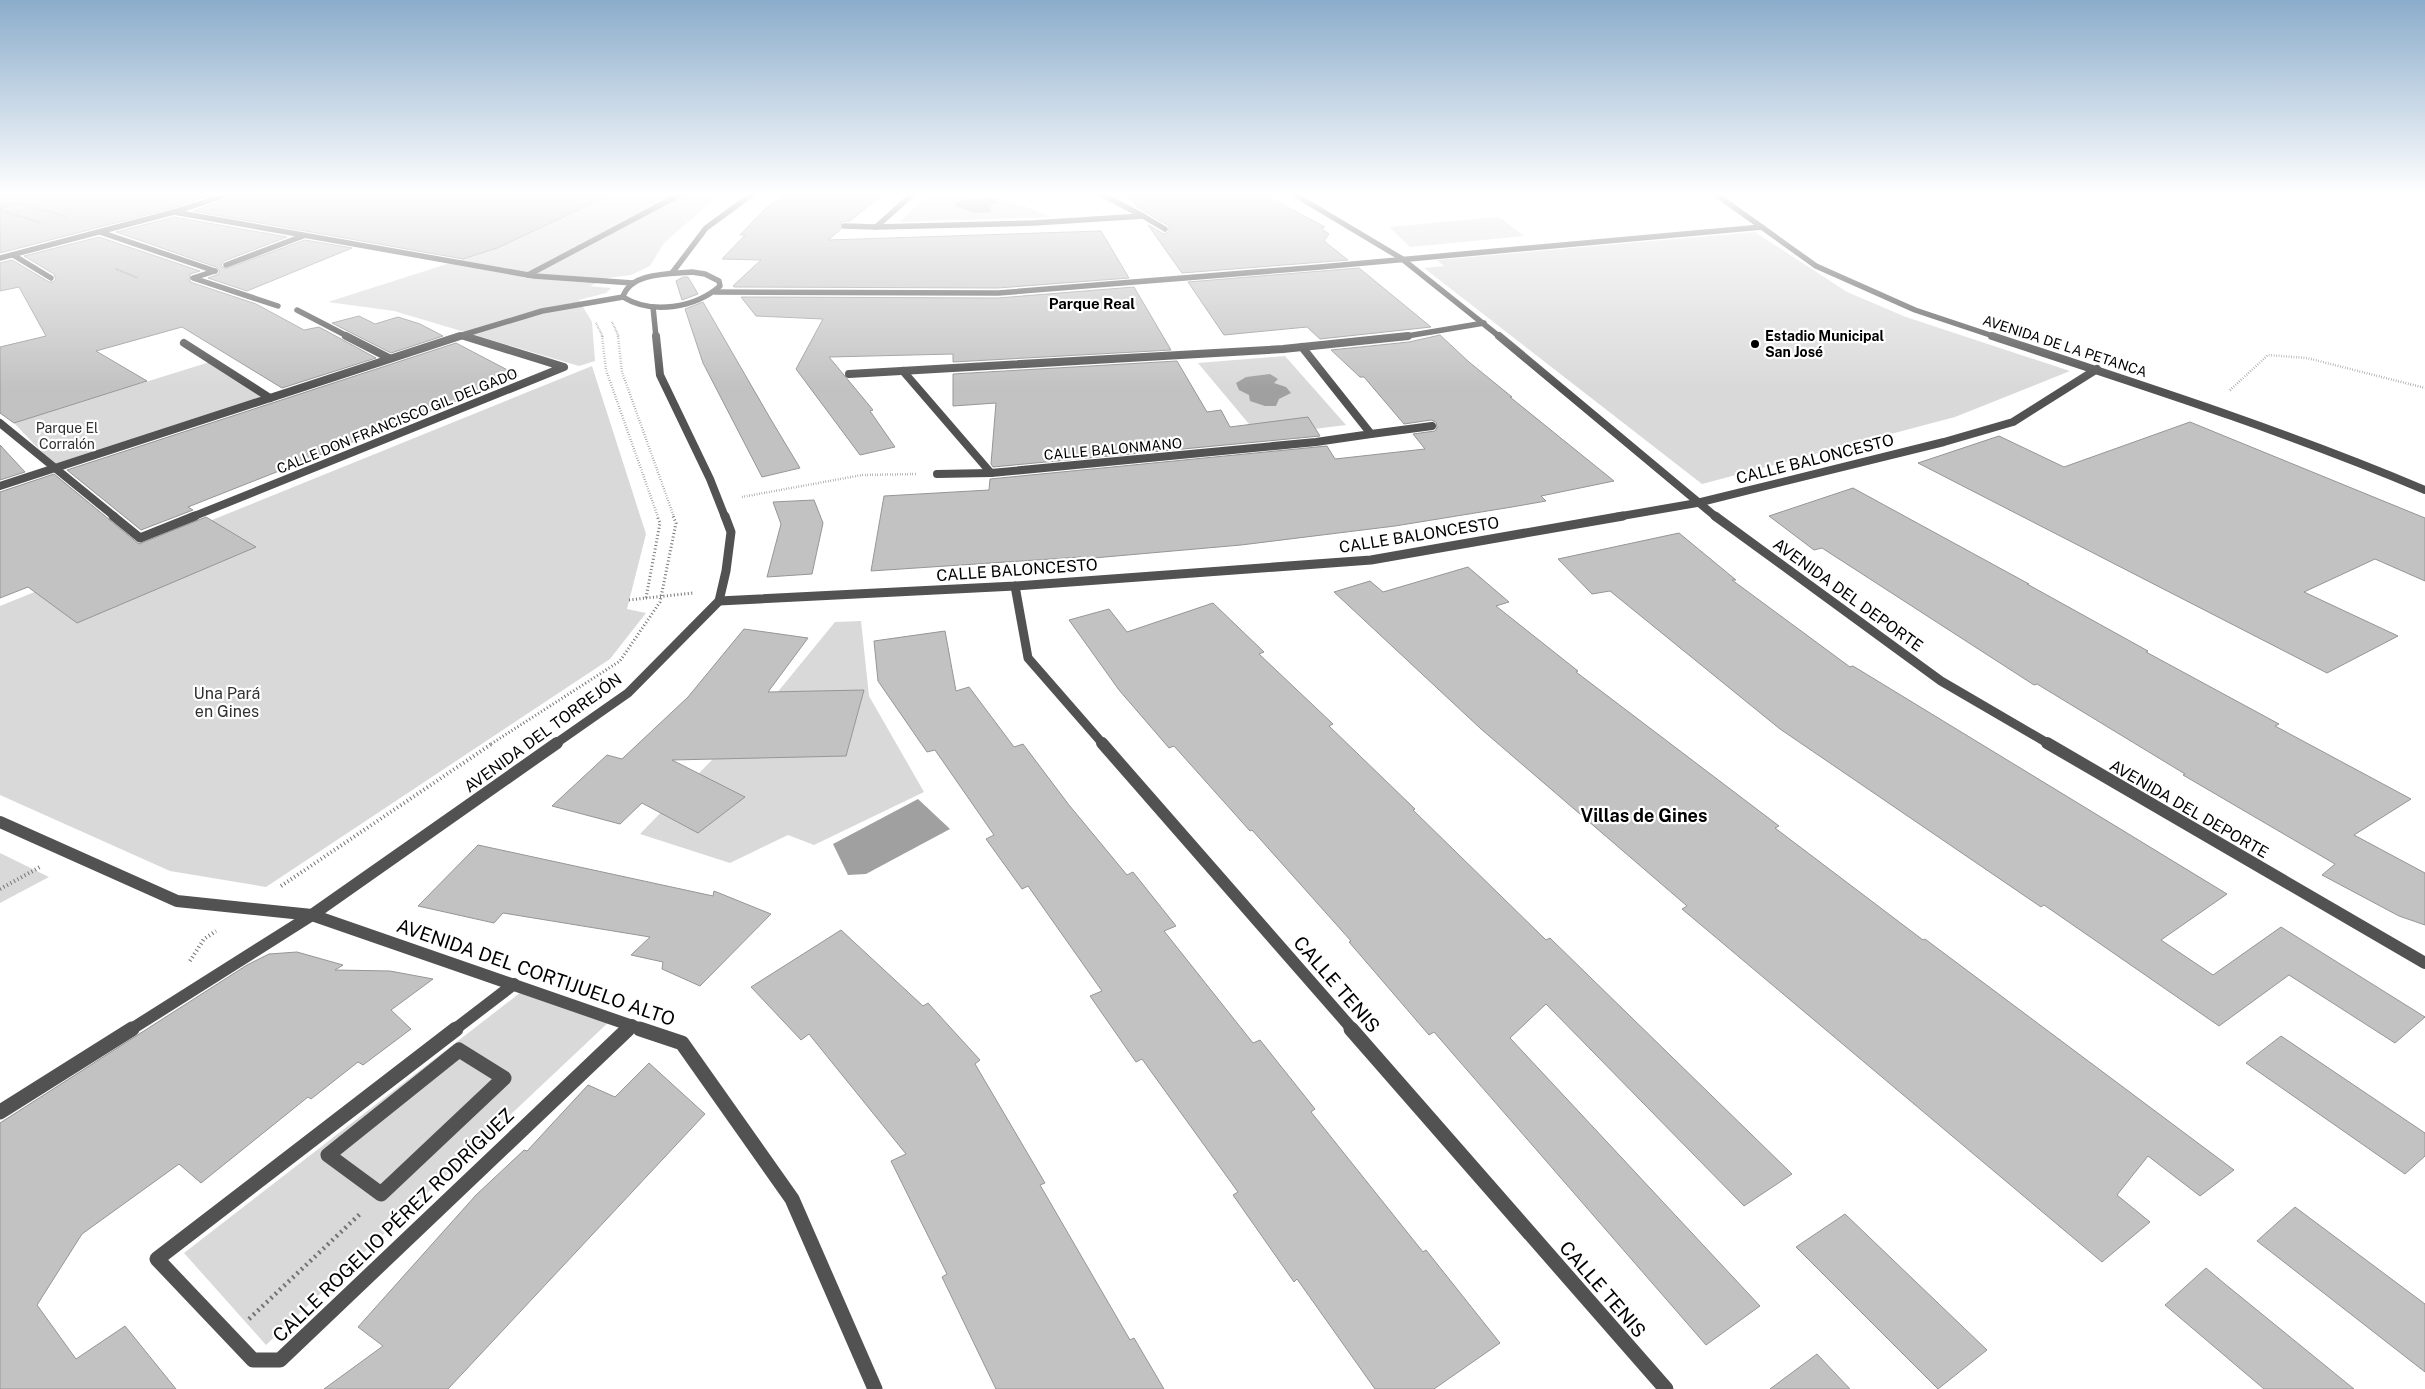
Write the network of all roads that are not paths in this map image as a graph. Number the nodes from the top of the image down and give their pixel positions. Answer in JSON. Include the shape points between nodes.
{"nodes":[{"id":1,"x":18,"y":258,"type":"edge"},
{"id":2,"x":176,"y":258,"type":"edge"},
{"id":3,"x":245,"y":258,"type":"edge"},
{"id":4,"x":433,"y":258,"type":"edge"},
{"id":5,"x":559,"y":258,"type":"edge"},
{"id":6,"x":683,"y":258,"type":"edge"},
{"id":7,"x":1401,"y":258,"type":"joint"},
{"id":8,"x":1805,"y":258,"type":"edge"},
{"id":9,"x":226,"y":265,"type":"dead end"},
{"id":10,"x":672,"y":273,"type":"junction"},
{"id":11,"x":528,"y":274,"type":"junction"},
{"id":12,"x":51,"y":278,"type":"dead end"},
{"id":13,"x":633,"y":284,"type":"junction"},
{"id":14,"x":715,"y":292,"type":"junction"},
{"id":15,"x":623,"y":297,"type":"junction"},
{"id":16,"x":278,"y":306,"type":"dead end"},
{"id":17,"x":652,"y":307,"type":"junction"},
{"id":18,"x":297,"y":310,"type":"dead end"},
{"id":19,"x":1484,"y":323,"type":"junction"},
{"id":20,"x":462,"y":335,"type":"junction"},
{"id":21,"x":184,"y":343,"type":"dead end"},
{"id":22,"x":1302,"y":347,"type":"junction"},
{"id":23,"x":389,"y":358,"type":"junction"},
{"id":24,"x":2097,"y":369,"type":"junction"},
{"id":25,"x":903,"y":371,"type":"junction"},
{"id":26,"x":849,"y":374,"type":"dead end"},
{"id":27,"x":270,"y":398,"type":"junction"},
{"id":28,"x":0,"y":422,"type":"edge"},
{"id":29,"x":1432,"y":426,"type":"dead end"},
{"id":30,"x":1370,"y":434,"type":"junction"},
{"id":31,"x":58,"y":469,"type":"junction"},
{"id":32,"x":936,"y":474,"type":"road end"},
{"id":33,"x":991,"y":474,"type":"junction"},
{"id":34,"x":0,"y":486,"type":"edge"},
{"id":35,"x":2425,"y":490,"type":"edge"},
{"id":36,"x":1697,"y":503,"type":"junction"},
{"id":37,"x":1015,"y":586,"type":"junction"},
{"id":38,"x":719,"y":601,"type":"junction"},
{"id":39,"x":0,"y":822,"type":"edge"},
{"id":40,"x":312,"y":915,"type":"junction"},
{"id":41,"x":2425,"y":964,"type":"edge"},
{"id":42,"x":514,"y":984,"type":"junction"},
{"id":43,"x":632,"y":1025,"type":"junction"},
{"id":44,"x":0,"y":1112,"type":"edge"},
{"id":45,"x":381,"y":1194,"type":"joint"},
{"id":46,"x":875,"y":1389,"type":"edge"},
{"id":47,"x":1666,"y":1389,"type":"edge"}],
"edges":[{"from":1,"to":12,"type":"street"},
{"from":2,"to":16,"type":"street","via":[[215,271],[193,278]]},
{"from":3,"to":9,"type":"street"},
{"from":4,"to":11,"type":"street"},
{"from":5,"to":11,"type":"street"},
{"from":6,"to":10,"type":"street"},
{"from":7,"to":14,"type":"street","via":[[998,293]]},
{"from":7,"to":19,"type":"street","name":"AVENIDA DEL DEPORTE"},
{"from":8,"to":24,"type":"street","name":"AVENIDA DE LA PETANCA","via":[[1816,266],[1915,310]]},
{"from":10,"to":13,"type":"street"},
{"from":10,"to":14,"type":"street","via":[[692,272],[715,277],[720,286]]},
{"from":11,"to":13,"type":"street"},
{"from":13,"to":15,"type":"street","via":[[625,290]]},
{"from":14,"to":17,"type":"street","via":[[683,305]]},
{"from":15,"to":17,"type":"street","via":[[633,304]]},
{"from":15,"to":20,"type":"street","via":[[542,311]]},
{"from":17,"to":38,"type":"street","name":"AVENIDA DEL TORREJÓN","via":[[660,375],[720,500],[731,532]]},
{"from":18,"to":23,"type":"street"},
{"from":19,"to":22,"type":"street","via":[[1394,338]]},
{"from":19,"to":36,"type":"street","name":"AVENIDA DEL DEPORTE"},
{"from":20,"to":23,"type":"street"},
{"from":20,"to":31,"type":"street","name":"CALLE DON FRANCISCO GIL DELGADO","via":[[564,366],[140,538]]},
{"from":21,"to":27,"type":"street"},
{"from":22,"to":25,"type":"street"},
{"from":22,"to":30,"type":"street"},
{"from":23,"to":27,"type":"street"},
{"from":24,"to":35,"type":"street","name":"AVENIDA DE LA PETANCA","via":[[2338,453]]},
{"from":24,"to":36,"type":"street","name":"CALLE BALONCESTO","via":[[2013,422]]},
{"from":25,"to":26,"type":"street"},
{"from":25,"to":33,"type":"street"},
{"from":27,"to":31,"type":"street"},
{"from":28,"to":31,"type":"street"},
{"from":29,"to":30,"type":"street","name":"CALLE BALONMANO"},
{"from":30,"to":33,"type":"street","name":"CALLE BALONMANO"},
{"from":31,"to":34,"type":"street"},
{"from":32,"to":33,"type":"street","name":"CALLE BALONMANO"},
{"from":36,"to":37,"type":"street","name":"CALLE BALONCESTO","via":[[1371,560]]},
{"from":36,"to":41,"type":"street","name":"AVENIDA DEL DEPORTE","via":[[1941,681]]},
{"from":37,"to":38,"type":"street","name":"CALLE BALONCESTO"},
{"from":37,"to":47,"type":"street","name":"CALLE TENIS","via":[[1028,658]]},
{"from":38,"to":40,"type":"street","name":"AVENIDA DEL TORREJÓN","via":[[628,694]]},
{"from":39,"to":40,"type":"street","name":"AVENIDA DEL CORTIJUELO ALTO","via":[[177,901]]},
{"from":40,"to":42,"type":"street","name":"AVENIDA DEL CORTIJUELO ALTO"},
{"from":40,"to":44,"type":"street","name":"AVENIDA DEL TORREJÓN"},
{"from":42,"to":43,"type":"street","name":"AVENIDA DEL CORTIJUELO ALTO"},
{"from":42,"to":43,"type":"street","name":"CALLE ROGELIO PÉREZ RODRÍGUEZ","via":[[157,1259],[253,1360],[280,1360]]},
{"from":43,"to":46,"type":"street","name":"AVENIDA DEL CORTIJUELO ALTO","via":[[682,1043],[792,1199]]},
{"from":45,"to":45,"type":"street","via":[[328,1155],[459,1050],[504,1078]]}]}
